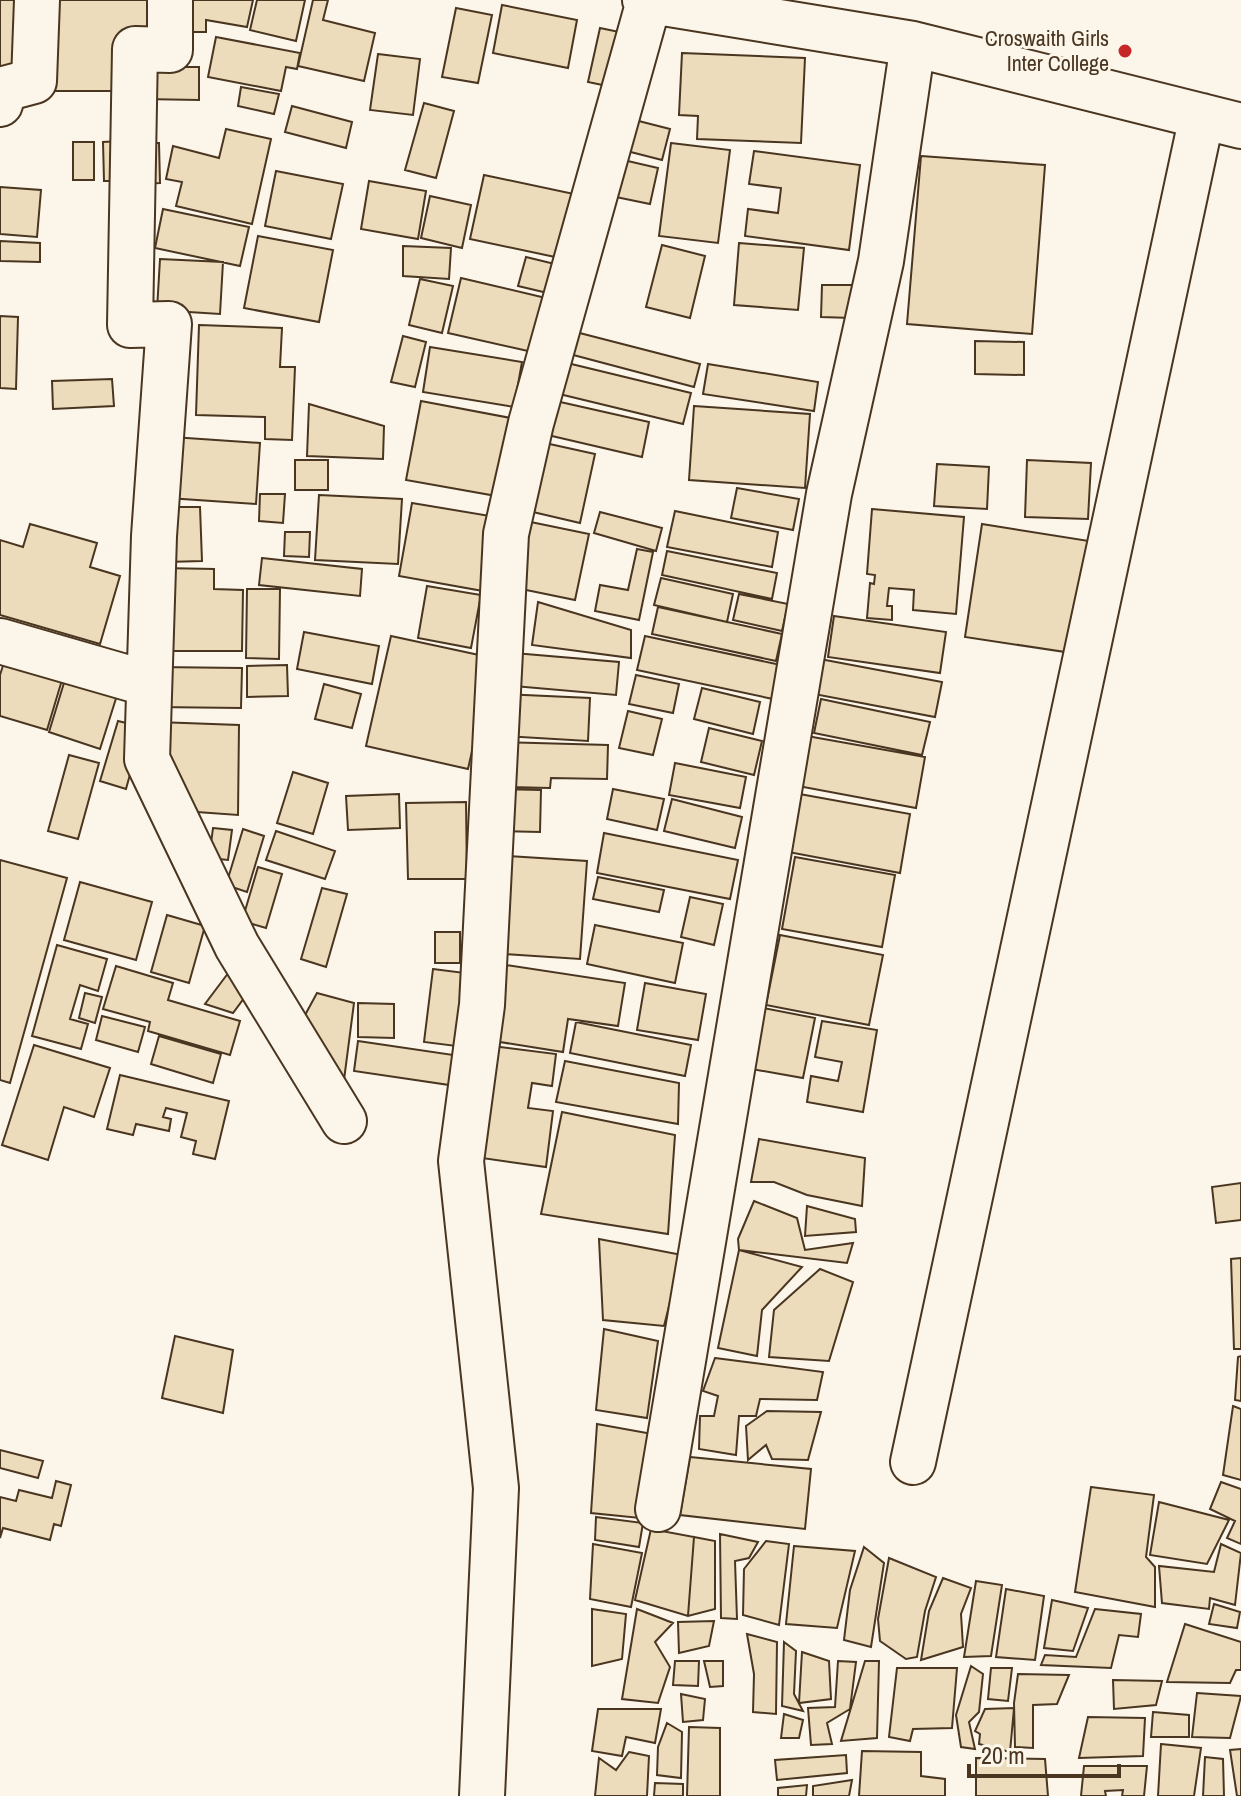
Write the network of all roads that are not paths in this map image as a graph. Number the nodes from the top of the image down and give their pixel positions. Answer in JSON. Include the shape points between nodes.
{"nodes":[{"id":1,"x":37,"y":0,"type":"edge"},
{"id":2,"x":170,"y":0,"type":"edge"},
{"id":3,"x":647,"y":0,"type":"edge"},
{"id":4,"x":913,"y":44,"type":"junction"},
{"id":5,"x":0,"y":104,"type":"edge"},
{"id":6,"x":1222,"y":121,"type":"edge"},
{"id":7,"x":0,"y":641,"type":"edge"},
{"id":8,"x":149,"y":684,"type":"junction"},
{"id":9,"x":344,"y":1121,"type":"dead end"},
{"id":10,"x":913,"y":1462,"type":"dead end"},
{"id":11,"x":658,"y":1509,"type":"dead end"},
{"id":12,"x":482,"y":1796,"type":"edge"}],
"edges":[{"from":1,"to":5,"type":"street","via":[[34,81],[4,89]]},
{"from":2,"to":8,"type":"street","via":[[170,50],[135,49],[130,325],[169,324]]},
{"from":3,"to":4,"type":"street"},
{"from":3,"to":12,"type":"street","via":[[531,423],[506,534],[482,1005],[461,1161],[496,1488]]},
{"from":4,"to":6,"type":"street"},
{"from":4,"to":11,"type":"street","via":[[881,261],[829,494]]},
{"from":6,"to":10,"type":"street"},
{"from":7,"to":8,"type":"street"},
{"from":8,"to":9,"type":"street","via":[[147,759],[237,946]]}]}
